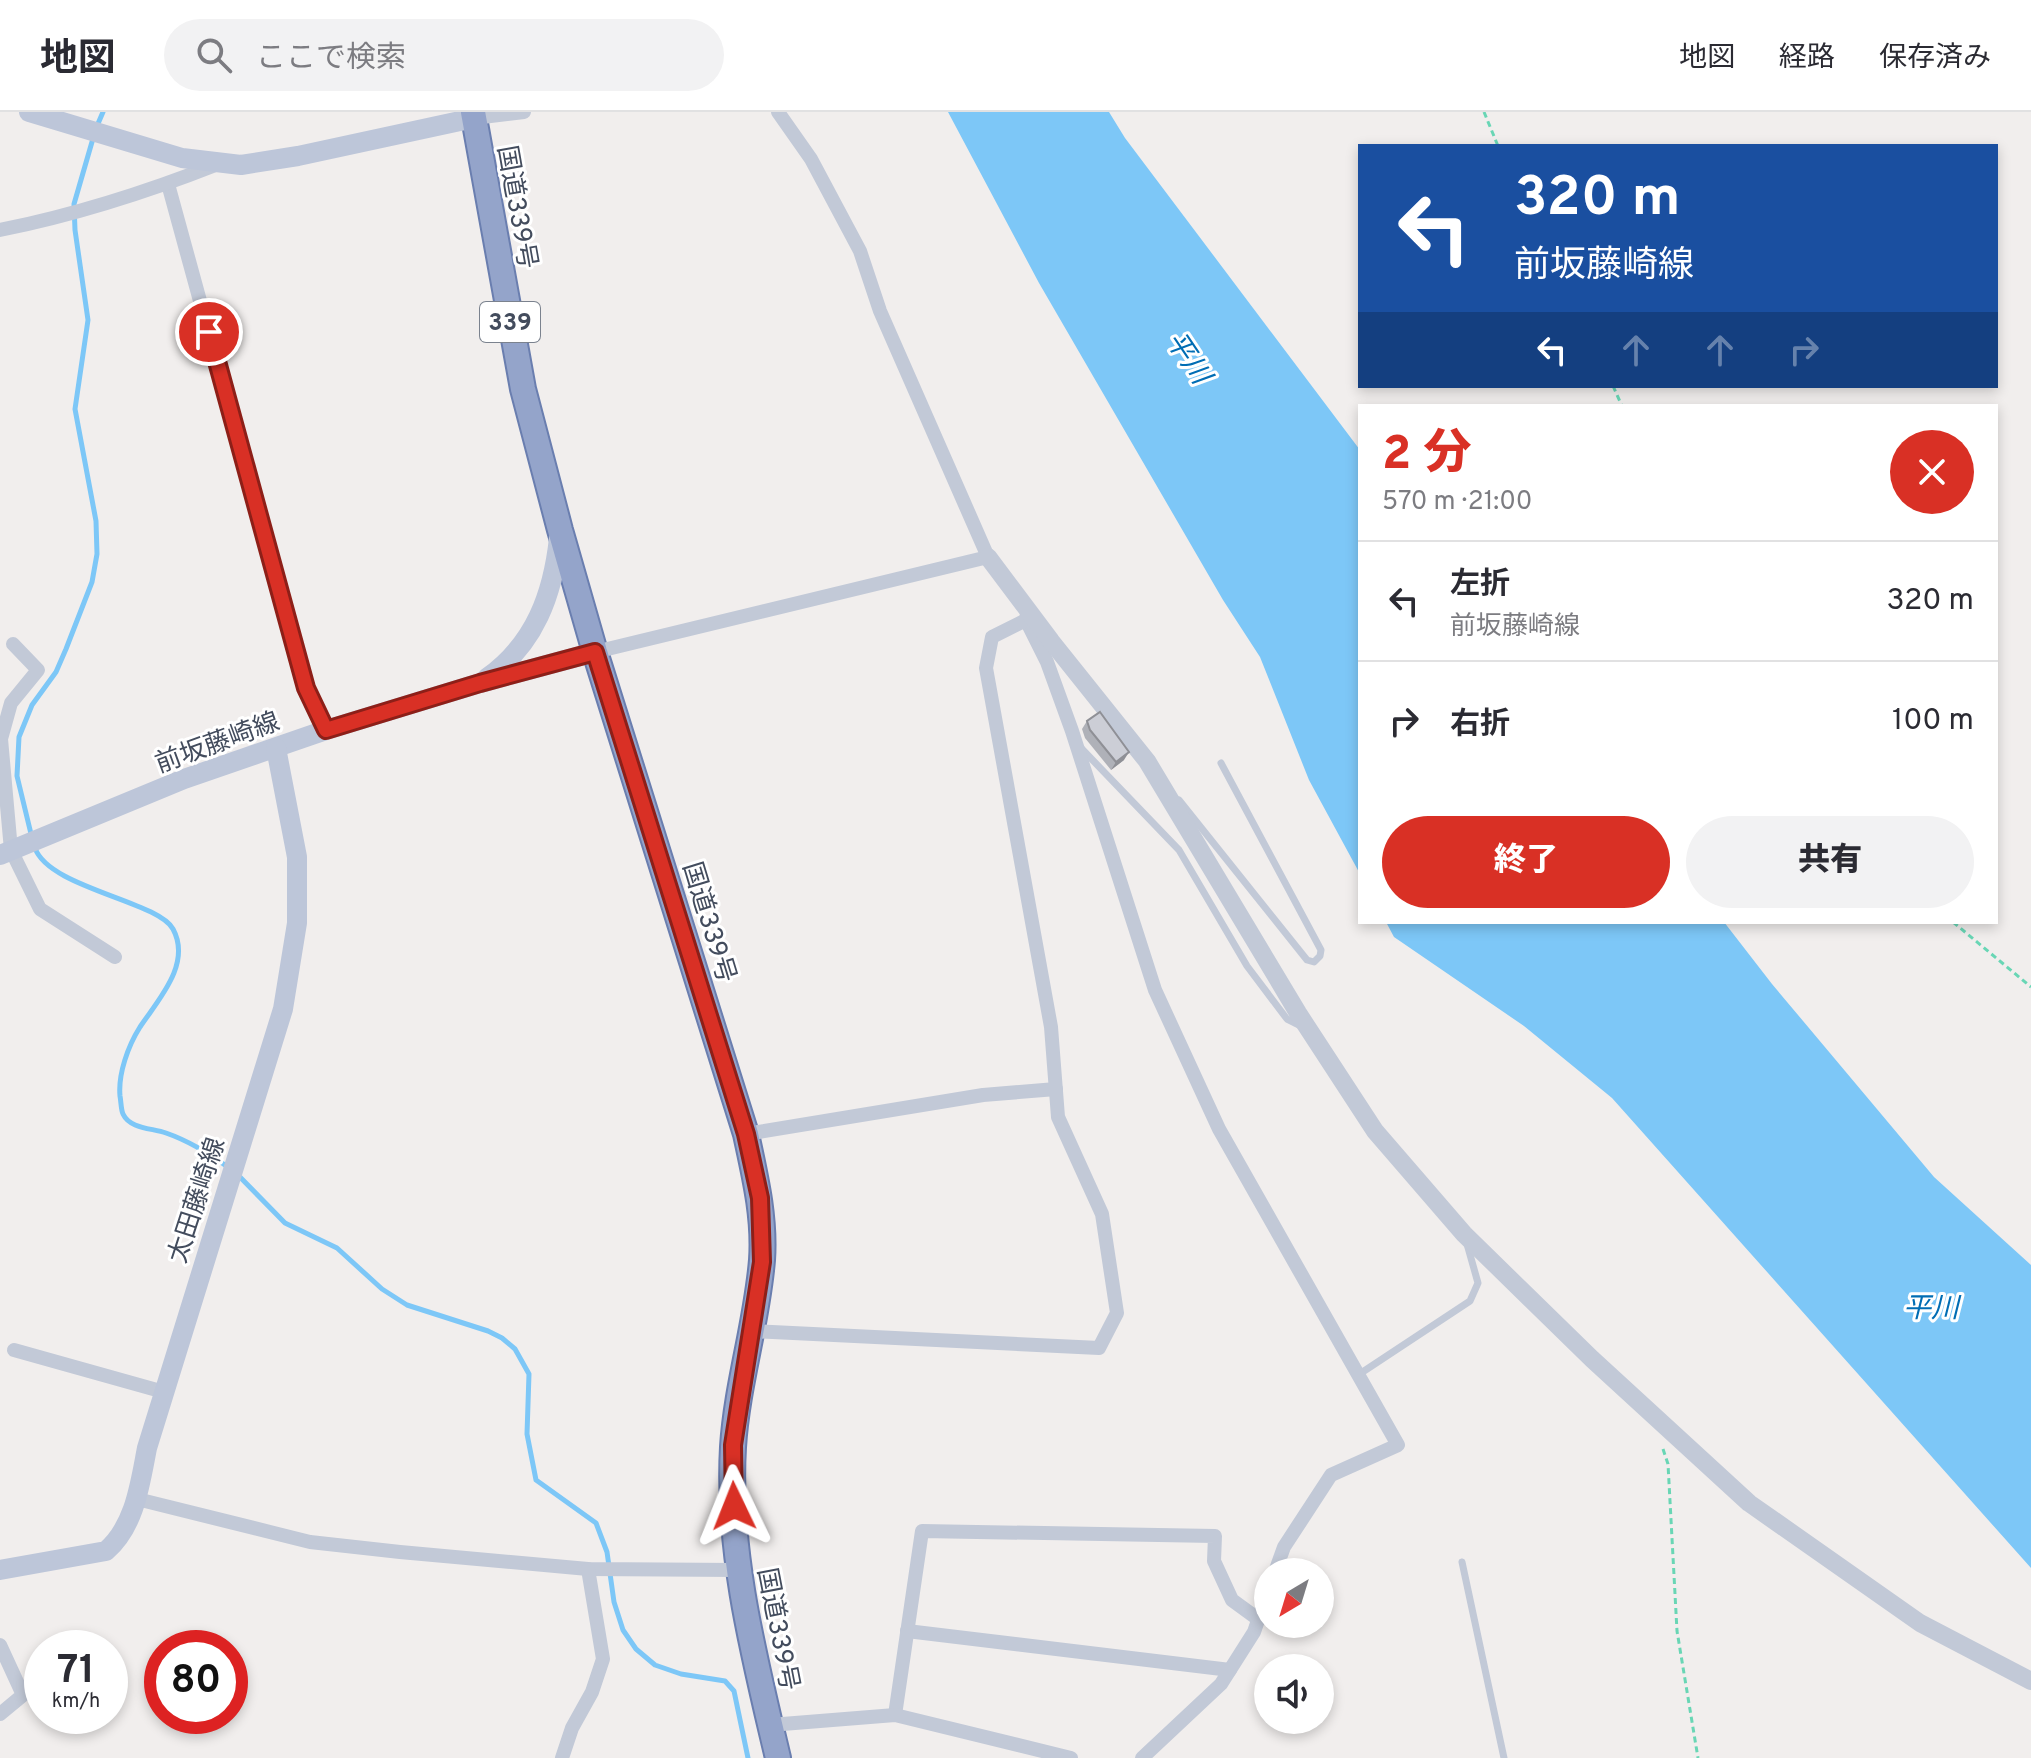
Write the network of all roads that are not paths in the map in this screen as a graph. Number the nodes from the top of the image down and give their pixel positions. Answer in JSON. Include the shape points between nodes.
{"nodes":[{"id":1,"x":29,"y":112,"type":"edge"},
{"id":2,"x":524,"y":112,"type":"edge"},
{"id":3,"x":778,"y":112,"type":"edge"},
{"id":4,"x":474,"y":115,"type":"edge"},
{"id":5,"x":218,"y":164,"type":"junction"},
{"id":6,"x":168,"y":184,"type":"junction"},
{"id":7,"x":0,"y":230,"type":"edge"},
{"id":8,"x":560,"y":530,"type":"junction"},
{"id":9,"x":988,"y":557,"type":"junction"},
{"id":10,"x":1027,"y":615,"type":"junction"},
{"id":11,"x":13,"y":644,"type":"dead end"},
{"id":12,"x":595,"y":652,"type":"junction"},
{"id":13,"x":480,"y":683,"type":"junction"},
{"id":14,"x":326,"y":730,"type":"junction"},
{"id":15,"x":1076,"y":743,"type":"junction"},
{"id":16,"x":276,"y":748,"type":"junction"},
{"id":17,"x":1147,"y":761,"type":"junction"},
{"id":18,"x":1221,"y":763,"type":"dead end"},
{"id":19,"x":6,"y":852,"type":"edge"},
{"id":20,"x":115,"y":957,"type":"dead end"},
{"id":21,"x":1308,"y":1029,"type":"junction"},
{"id":22,"x":1056,"y":1089,"type":"junction"},
{"id":23,"x":746,"y":1134,"type":"junction"},
{"id":24,"x":1464,"y":1234,"type":"junction"},
{"id":25,"x":750,"y":1331,"type":"junction"},
{"id":26,"x":14,"y":1350,"type":"dead end"},
{"id":27,"x":1358,"y":1375,"type":"junction"},
{"id":28,"x":164,"y":1392,"type":"junction"},
{"id":29,"x":137,"y":1499,"type":"junction"},
{"id":30,"x":1280,"y":1558,"type":"edge"},
{"id":31,"x":1462,"y":1562,"type":"dead end"},
{"id":32,"x":588,"y":1569,"type":"junction"},
{"id":33,"x":0,"y":1570,"type":"edge"},
{"id":34,"x":737,"y":1570,"type":"junction"},
{"id":35,"x":1254,"y":1616,"type":"edge"},
{"id":36,"x":907,"y":1631,"type":"junction"},
{"id":37,"x":1254,"y":1632,"type":"edge"},
{"id":38,"x":0,"y":1645,"type":"edge"},
{"id":39,"x":1230,"y":1670,"type":"junction"},
{"id":40,"x":2031,"y":1681,"type":"edge"},
{"id":41,"x":0,"y":1714,"type":"edge"},
{"id":42,"x":895,"y":1715,"type":"junction"},
{"id":43,"x":770,"y":1725,"type":"junction"},
{"id":44,"x":562,"y":1758,"type":"edge"},
{"id":45,"x":778,"y":1758,"type":"edge"},
{"id":46,"x":1071,"y":1758,"type":"edge"},
{"id":47,"x":1142,"y":1758,"type":"edge"},
{"id":48,"x":1504,"y":1758,"type":"edge"}],
"edges":[{"from":1,"to":5,"type":"main road"},
{"from":2,"to":4,"type":"street"},
{"from":3,"to":9,"type":"street","via":[[811,159],[860,251],[886,326]]},
{"from":4,"to":5,"type":"main road","via":[[298,156]]},
{"from":4,"to":8,"type":"highway","name":"国道339号","number":"339","via":[[523,389]]},
{"from":5,"to":6,"type":"street"},
{"from":6,"to":7,"type":"street","via":[[63,218]]},
{"from":6,"to":14,"type":"street","via":[[306,688]]},
{"from":8,"to":12,"type":"highway","name":"国道339号","number":"339"},
{"from":8,"to":13,"type":"main road","via":[[551,588],[534,628],[516,654]]},
{"from":9,"to":10,"type":"street"},
{"from":9,"to":12,"type":"street"},
{"from":10,"to":15,"type":"street"},
{"from":10,"to":17,"type":"street"},
{"from":10,"to":22,"type":"street","via":[[992,637],[986,668],[1051,1027]]},
{"from":11,"to":19,"type":"street","via":[[38,670],[11,703],[1,739]]},
{"from":12,"to":13,"type":"main road","name":"前坂藤崎線"},
{"from":12,"to":23,"type":"highway","name":"国道339号","number":"339"},
{"from":13,"to":14,"type":"main road","name":"前坂藤崎線"},
{"from":14,"to":16,"type":"main road","name":"前坂藤崎線"},
{"from":15,"to":21,"type":"lane","via":[[1179,850],[1255,977],[1287,1019]]},
{"from":15,"to":27,"type":"street","via":[[1155,990],[1219,1129]]},
{"from":16,"to":19,"type":"main road","name":"前坂藤崎線","via":[[184,779]]},
{"from":16,"to":28,"type":"main road","name":"太田藤崎線","via":[[297,857],[297,923],[283,1009]]},
{"from":17,"to":18,"type":"lane","via":[[1307,960],[1314,962],[1321,950]]},
{"from":17,"to":21,"type":"street"},
{"from":19,"to":20,"type":"street","via":[[40,909]]},
{"from":21,"to":24,"type":"street","via":[[1375,1131]]},
{"from":22,"to":23,"type":"street","via":[[983,1095]]},
{"from":22,"to":25,"type":"street","via":[[1058,1117],[1102,1214],[1117,1313],[1099,1348]]},
{"from":23,"to":25,"type":"highway","name":"国道339号","number":"339","via":[[762,1233]]},
{"from":24,"to":27,"type":"lane","via":[[1478,1283],[1470,1301]]},
{"from":24,"to":40,"type":"street","via":[[1749,1503],[1920,1623]]},
{"from":25,"to":34,"type":"highway","name":"国道339号","number":"339","via":[[733,1445]]},
{"from":26,"to":28,"type":"street"},
{"from":27,"to":30,"type":"street","via":[[1398,1445],[1331,1475]]},
{"from":28,"to":29,"type":"main road","name":"太田藤崎線"},
{"from":29,"to":32,"type":"street","via":[[310,1542]]},
{"from":29,"to":33,"type":"main road","name":"太田藤崎線","via":[[118,1541],[106,1551]]},
{"from":31,"to":48,"type":"lane"},
{"from":32,"to":34,"type":"street"},
{"from":32,"to":44,"type":"street","via":[[603,1659]]},
{"from":34,"to":43,"type":"highway","name":"国道339号","number":"339"},
{"from":35,"to":36,"type":"street","via":[[1232,1600],[1214,1561],[1215,1536],[922,1531]]},
{"from":36,"to":39,"type":"street"},
{"from":36,"to":42,"type":"street"},
{"from":37,"to":39,"type":"street"},
{"from":38,"to":41,"type":"street","via":[[23,1695]]},
{"from":39,"to":47,"type":"street"},
{"from":42,"to":43,"type":"street"},
{"from":42,"to":46,"type":"street"},
{"from":43,"to":45,"type":"highway","name":"国道339号","number":"339"}]}
